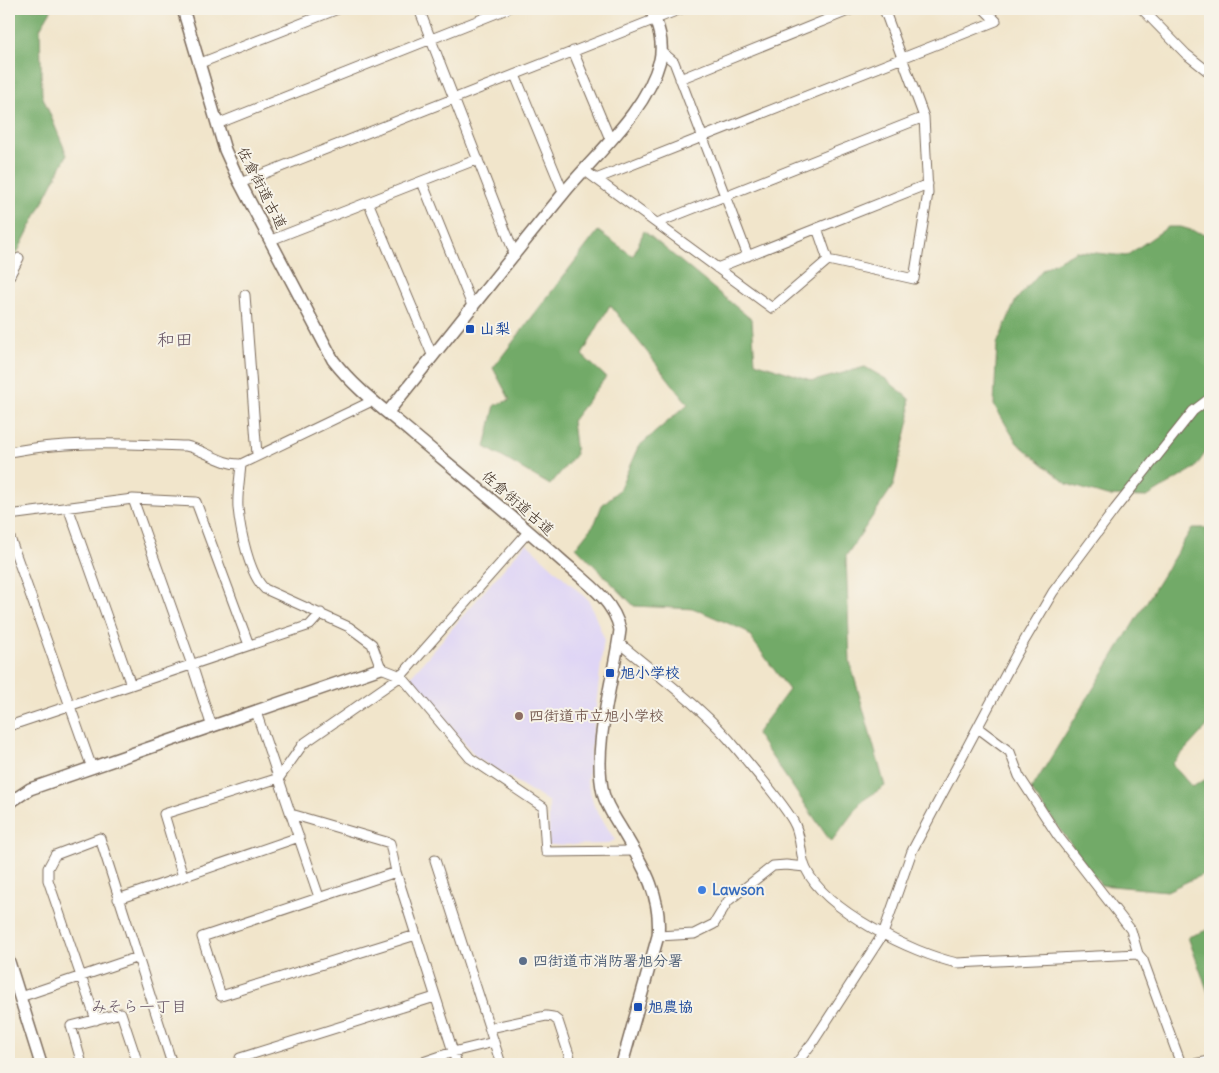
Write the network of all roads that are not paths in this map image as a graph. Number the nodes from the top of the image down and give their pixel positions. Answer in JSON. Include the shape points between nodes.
{"nodes":[{"id":1,"x":183,"y":9,"type":"edge"},
{"id":2,"x":338,"y":9,"type":"edge"},
{"id":3,"x":419,"y":9,"type":"edge"},
{"id":4,"x":507,"y":9,"type":"edge"},
{"id":5,"x":681,"y":9,"type":"edge"},
{"id":6,"x":853,"y":9,"type":"edge"},
{"id":7,"x":884,"y":9,"type":"edge"},
{"id":8,"x":984,"y":9,"type":"edge"},
{"id":9,"x":1142,"y":9,"type":"edge"},
{"id":10,"x":653,"y":14,"type":"edge"},
{"id":11,"x":430,"y":39,"type":"junction"},
{"id":12,"x":661,"y":50,"type":"junction"},
{"id":13,"x":574,"y":51,"type":"junction"},
{"id":14,"x":903,"y":58,"type":"junction"},
{"id":15,"x":198,"y":64,"type":"junction"},
{"id":16,"x":1210,"y":73,"type":"edge"},
{"id":17,"x":514,"y":75,"type":"junction"},
{"id":18,"x":680,"y":79,"type":"junction"},
{"id":19,"x":454,"y":98,"type":"junction"},
{"id":20,"x":924,"y":116,"type":"junction"},
{"id":21,"x":217,"y":124,"type":"junction"},
{"id":22,"x":702,"y":137,"type":"junction"},
{"id":23,"x":610,"y":139,"type":"junction"},
{"id":24,"x":478,"y":159,"type":"junction"},
{"id":25,"x":584,"y":170,"type":"junction"},
{"id":26,"x":596,"y":179,"type":"junction"},
{"id":27,"x":422,"y":182,"type":"junction"},
{"id":28,"x":240,"y":184,"type":"junction"},
{"id":29,"x":928,"y":184,"type":"junction"},
{"id":30,"x":564,"y":194,"type":"junction"},
{"id":31,"x":725,"y":196,"type":"junction"},
{"id":32,"x":369,"y":204,"type":"junction"},
{"id":33,"x":657,"y":223,"type":"junction"},
{"id":34,"x":817,"y":228,"type":"junction"},
{"id":35,"x":271,"y":240,"type":"junction"},
{"id":36,"x":515,"y":255,"type":"junction"},
{"id":37,"x":748,"y":256,"type":"junction"},
{"id":38,"x":18,"y":258,"type":"dead end"},
{"id":39,"x":828,"y":260,"type":"junction"},
{"id":40,"x":717,"y":268,"type":"junction"},
{"id":41,"x":9,"y":277,"type":"edge"},
{"id":42,"x":245,"y":295,"type":"dead end"},
{"id":43,"x":473,"y":308,"type":"junction"},
{"id":44,"x":433,"y":357,"type":"junction"},
{"id":45,"x":1210,"y":398,"type":"edge"},
{"id":46,"x":372,"y":400,"type":"junction"},
{"id":47,"x":388,"y":412,"type":"junction"},
{"id":48,"x":9,"y":452,"type":"edge"},
{"id":49,"x":257,"y":455,"type":"junction"},
{"id":50,"x":241,"y":464,"type":"junction"},
{"id":51,"x":133,"y":499,"type":"junction"},
{"id":52,"x":68,"y":507,"type":"junction"},
{"id":53,"x":9,"y":515,"type":"edge"},
{"id":54,"x":529,"y":531,"type":"junction"},
{"id":55,"x":9,"y":535,"type":"edge"},
{"id":56,"x":321,"y":612,"type":"junction"},
{"id":57,"x":618,"y":642,"type":"junction"},
{"id":58,"x":249,"y":645,"type":"junction"},
{"id":59,"x":192,"y":665,"type":"junction"},
{"id":60,"x":381,"y":668,"type":"junction"},
{"id":61,"x":402,"y":676,"type":"junction"},
{"id":62,"x":131,"y":686,"type":"junction"},
{"id":63,"x":70,"y":706,"type":"junction"},
{"id":64,"x":256,"y":712,"type":"junction"},
{"id":65,"x":9,"y":726,"type":"edge"},
{"id":66,"x":212,"y":727,"type":"junction"},
{"id":67,"x":978,"y":728,"type":"junction"},
{"id":68,"x":92,"y":768,"type":"junction"},
{"id":69,"x":279,"y":778,"type":"junction"},
{"id":70,"x":9,"y":803,"type":"edge"},
{"id":71,"x":291,"y":814,"type":"junction"},
{"id":72,"x":299,"y":837,"type":"junction"},
{"id":73,"x":634,"y":851,"type":"junction"},
{"id":74,"x":435,"y":860,"type":"dead end"},
{"id":75,"x":805,"y":867,"type":"junction"},
{"id":76,"x":396,"y":872,"type":"junction"},
{"id":77,"x":183,"y":877,"type":"junction"},
{"id":78,"x":319,"y":897,"type":"junction"},
{"id":79,"x":118,"y":899,"type":"junction"},
{"id":80,"x":883,"y":934,"type":"junction"},
{"id":81,"x":416,"y":935,"type":"junction"},
{"id":82,"x":658,"y":936,"type":"junction"},
{"id":83,"x":1138,"y":954,"type":"junction"},
{"id":84,"x":138,"y":957,"type":"junction"},
{"id":85,"x":9,"y":965,"type":"edge"},
{"id":86,"x":81,"y":976,"type":"junction"},
{"id":87,"x":20,"y":997,"type":"junction"},
{"id":88,"x":435,"y":997,"type":"junction"},
{"id":89,"x":96,"y":1020,"type":"junction"},
{"id":90,"x":490,"y":1028,"type":"junction"},
{"id":91,"x":494,"y":1042,"type":"junction"},
{"id":92,"x":453,"y":1052,"type":"junction"},
{"id":93,"x":1210,"y":1061,"type":"edge"},
{"id":94,"x":41,"y":1064,"type":"edge"},
{"id":95,"x":82,"y":1064,"type":"edge"},
{"id":96,"x":138,"y":1064,"type":"edge"},
{"id":97,"x":172,"y":1064,"type":"edge"},
{"id":98,"x":243,"y":1064,"type":"edge"},
{"id":99,"x":417,"y":1064,"type":"edge"},
{"id":100,"x":457,"y":1064,"type":"edge"},
{"id":101,"x":501,"y":1064,"type":"edge"},
{"id":102,"x":572,"y":1064,"type":"edge"},
{"id":103,"x":622,"y":1064,"type":"edge"},
{"id":104,"x":796,"y":1064,"type":"edge"},
{"id":105,"x":1182,"y":1064,"type":"edge"},
{"id":106,"x":1194,"y":1064,"type":"edge"}],
"edges":[{"from":1,"to":15,"type":"street","name":"佐倉街道古道"},
{"from":2,"to":15,"type":"street"},
{"from":3,"to":11,"type":"street"},
{"from":4,"to":11,"type":"street"},
{"from":5,"to":10,"type":"street"},
{"from":6,"to":18,"type":"street"},
{"from":7,"to":14,"type":"street"},
{"from":8,"to":14,"type":"street","via":[[996,21]]},
{"from":9,"to":16,"type":"street","via":[[1186,54]]},
{"from":10,"to":12,"type":"street","via":[[662,36]]},
{"from":10,"to":13,"type":"street"},
{"from":11,"to":19,"type":"street"},
{"from":11,"to":21,"type":"street"},
{"from":12,"to":18,"type":"street","via":[[674,62]]},
{"from":12,"to":23,"type":"street","via":[[660,60],[644,96]]},
{"from":13,"to":17,"type":"street"},
{"from":13,"to":23,"type":"street"},
{"from":14,"to":20,"type":"street"},
{"from":14,"to":22,"type":"street"},
{"from":15,"to":21,"type":"street","name":"佐倉街道古道"},
{"from":17,"to":19,"type":"street"},
{"from":17,"to":30,"type":"street"},
{"from":18,"to":22,"type":"street"},
{"from":19,"to":24,"type":"street"},
{"from":19,"to":28,"type":"street"},
{"from":20,"to":29,"type":"street"},
{"from":20,"to":31,"type":"street"},
{"from":21,"to":28,"type":"street","name":"佐倉街道古道"},
{"from":22,"to":26,"type":"street"},
{"from":22,"to":31,"type":"street"},
{"from":23,"to":25,"type":"street"},
{"from":24,"to":27,"type":"street"},
{"from":24,"to":36,"type":"street"},
{"from":25,"to":26,"type":"street"},
{"from":25,"to":30,"type":"street"},
{"from":26,"to":33,"type":"street"},
{"from":27,"to":32,"type":"street"},
{"from":27,"to":43,"type":"street"},
{"from":28,"to":35,"type":"street","name":"佐倉街道古道"},
{"from":29,"to":34,"type":"street"},
{"from":29,"to":39,"type":"street","via":[[914,279]]},
{"from":30,"to":36,"type":"street"},
{"from":31,"to":33,"type":"street"},
{"from":31,"to":37,"type":"street"},
{"from":32,"to":35,"type":"street"},
{"from":32,"to":44,"type":"street"},
{"from":33,"to":40,"type":"street"},
{"from":34,"to":37,"type":"street"},
{"from":34,"to":39,"type":"street"},
{"from":35,"to":46,"type":"street","name":"佐倉街道古道","via":[[333,360]]},
{"from":36,"to":43,"type":"street"},
{"from":37,"to":40,"type":"street"},
{"from":38,"to":41,"type":"street"},
{"from":39,"to":40,"type":"street","via":[[772,308]]},
{"from":42,"to":49,"type":"street"},
{"from":43,"to":44,"type":"street"},
{"from":44,"to":47,"type":"street"},
{"from":45,"to":67,"type":"street","via":[[1193,411],[1053,592]]},
{"from":46,"to":47,"type":"street","name":"佐倉街道古道"},
{"from":46,"to":49,"type":"street"},
{"from":47,"to":54,"type":"street","name":"佐倉街道古道"},
{"from":48,"to":50,"type":"street","via":[[77,443],[186,446],[232,464]]},
{"from":49,"to":50,"type":"street"},
{"from":50,"to":56,"type":"street","via":[[238,506],[243,536],[258,582]]},
{"from":51,"to":52,"type":"street"},
{"from":51,"to":58,"type":"street","via":[[196,502]]},
{"from":51,"to":59,"type":"street"},
{"from":52,"to":53,"type":"street"},
{"from":52,"to":62,"type":"street"},
{"from":54,"to":57,"type":"street","name":"佐倉街道古道","via":[[611,607],[620,630]]},
{"from":54,"to":61,"type":"street"},
{"from":55,"to":63,"type":"street"},
{"from":56,"to":58,"type":"street","via":[[310,625]]},
{"from":56,"to":60,"type":"street","via":[[372,644]]},
{"from":57,"to":73,"type":"street","name":"佐倉街道古道","via":[[601,746],[600,782],[610,811]]},
{"from":57,"to":75,"type":"street","via":[[700,711],[735,746],[794,822]]},
{"from":58,"to":59,"type":"street"},
{"from":59,"to":62,"type":"street"},
{"from":59,"to":66,"type":"street"},
{"from":60,"to":61,"type":"street"},
{"from":60,"to":64,"type":"street"},
{"from":61,"to":69,"type":"street","via":[[303,744]]},
{"from":61,"to":73,"type":"street","via":[[470,758],[543,807],[546,852]]},
{"from":62,"to":63,"type":"street"},
{"from":63,"to":65,"type":"street"},
{"from":63,"to":68,"type":"street"},
{"from":64,"to":66,"type":"street"},
{"from":64,"to":69,"type":"street"},
{"from":66,"to":68,"type":"street"},
{"from":67,"to":80,"type":"street","via":[[912,851]]},
{"from":67,"to":83,"type":"street","via":[[1010,752],[1019,776],[1058,836],[1131,930]]},
{"from":68,"to":70,"type":"street","via":[[30,789]]},
{"from":69,"to":71,"type":"street"},
{"from":69,"to":77,"type":"street","via":[[164,814]]},
{"from":71,"to":72,"type":"street"},
{"from":71,"to":76,"type":"street","via":[[390,843]]},
{"from":72,"to":77,"type":"street"},
{"from":72,"to":78,"type":"street"},
{"from":73,"to":82,"type":"street","name":"佐倉街道古道","via":[[654,892]]},
{"from":74,"to":90,"type":"street"},
{"from":75,"to":80,"type":"street","via":[[814,883],[833,903]]},
{"from":75,"to":82,"type":"street","via":[[773,866],[728,901],[714,924],[694,934]]},
{"from":76,"to":78,"type":"street"},
{"from":76,"to":81,"type":"street"},
{"from":77,"to":79,"type":"street"},
{"from":78,"to":81,"type":"street","via":[[202,937],[221,996]]},
{"from":79,"to":84,"type":"street"},
{"from":79,"to":86,"type":"street","via":[[100,838],[55,854],[48,868],[48,880]]},
{"from":80,"to":83,"type":"street","via":[[957,963]]},
{"from":80,"to":104,"type":"street"},
{"from":81,"to":88,"type":"street"},
{"from":82,"to":103,"type":"street","name":"佐倉街道古道"},
{"from":83,"to":105,"type":"street"},
{"from":84,"to":86,"type":"street"},
{"from":84,"to":97,"type":"street"},
{"from":85,"to":87,"type":"street"},
{"from":86,"to":87,"type":"street"},
{"from":86,"to":89,"type":"street"},
{"from":87,"to":94,"type":"street"},
{"from":88,"to":92,"type":"street"},
{"from":88,"to":98,"type":"street","via":[[240,1058]]},
{"from":89,"to":95,"type":"street","via":[[71,1026]]},
{"from":89,"to":96,"type":"street","via":[[121,1013]]},
{"from":90,"to":91,"type":"street"},
{"from":90,"to":102,"type":"street","via":[[553,1016],[558,1021]]},
{"from":91,"to":92,"type":"street"},
{"from":91,"to":101,"type":"street"},
{"from":92,"to":99,"type":"street"},
{"from":92,"to":100,"type":"street"},
{"from":93,"to":106,"type":"street"}]}
